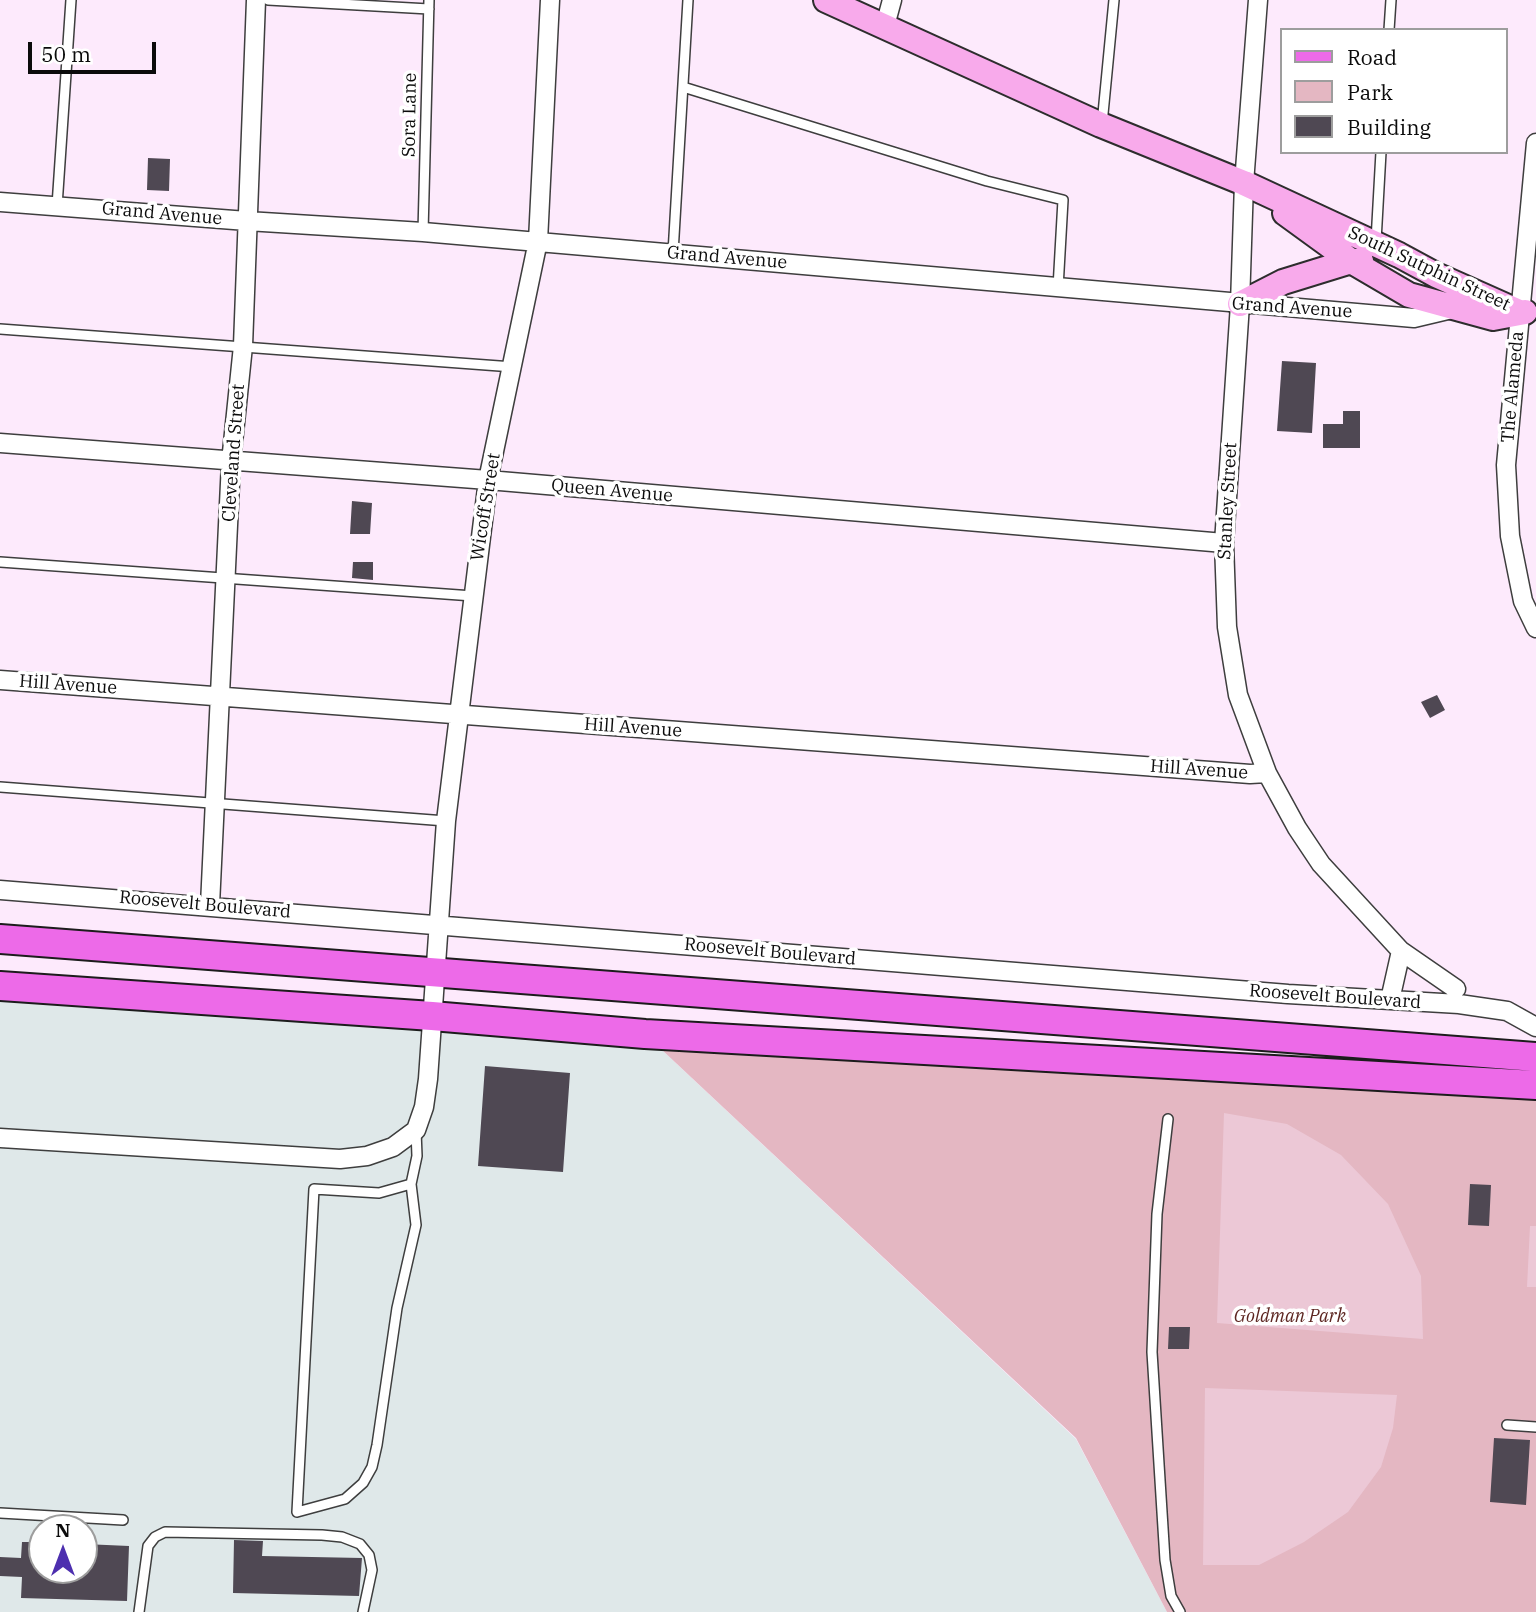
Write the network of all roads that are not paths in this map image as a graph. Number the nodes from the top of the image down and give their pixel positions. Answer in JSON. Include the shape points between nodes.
{"nodes":[{"id":1,"x":71,"y":0,"type":"edge"},
{"id":2,"x":256,"y":0,"type":"edge"},
{"id":3,"x":268,"y":0,"type":"edge"},
{"id":4,"x":550,"y":0,"type":"edge"},
{"id":5,"x":688,"y":0,"type":"edge"},
{"id":6,"x":826,"y":0,"type":"edge"},
{"id":7,"x":892,"y":0,"type":"edge"},
{"id":8,"x":1114,"y":0,"type":"edge"},
{"id":9,"x":1258,"y":0,"type":"edge"},
{"id":10,"x":1391,"y":0,"type":"edge"},
{"id":11,"x":429,"y":5,"type":"edge"},
{"id":12,"x":885,"y":26,"type":"junction"},
{"id":13,"x":1389,"y":28,"type":"edge"},
{"id":14,"x":684,"y":87,"type":"junction"},
{"id":15,"x":1101,"y":125,"type":"junction"},
{"id":16,"x":1536,"y":143,"type":"edge"},
{"id":17,"x":1381,"y":154,"type":"edge"},
{"id":18,"x":1244,"y":183,"type":"junction"},
{"id":19,"x":0,"y":202,"type":"edge"},
{"id":20,"x":57,"y":206,"type":"junction"},
{"id":21,"x":247,"y":222,"type":"junction"},
{"id":22,"x":423,"y":232,"type":"junction"},
{"id":23,"x":538,"y":241,"type":"junction"},
{"id":24,"x":1376,"y":245,"type":"junction"},
{"id":25,"x":673,"y":253,"type":"junction"},
{"id":26,"x":1399,"y":255,"type":"junction"},
{"id":27,"x":1351,"y":261,"type":"junction"},
{"id":28,"x":1058,"y":288,"type":"junction"},
{"id":29,"x":1240,"y":304,"type":"junction"},
{"id":30,"x":1452,"y":309,"type":"junction"},
{"id":31,"x":1527,"y":312,"type":"edge"},
{"id":32,"x":0,"y":329,"type":"edge"},
{"id":33,"x":243,"y":345,"type":"junction"},
{"id":34,"x":513,"y":367,"type":"junction"},
{"id":35,"x":0,"y":443,"type":"edge"},
{"id":36,"x":231,"y":462,"type":"junction"},
{"id":37,"x":488,"y":480,"type":"junction"},
{"id":38,"x":1224,"y":543,"type":"junction"},
{"id":39,"x":0,"y":562,"type":"edge"},
{"id":40,"x":226,"y":579,"type":"junction"},
{"id":41,"x":473,"y":596,"type":"junction"},
{"id":42,"x":1536,"y":628,"type":"edge"},
{"id":43,"x":0,"y":680,"type":"edge"},
{"id":44,"x":220,"y":696,"type":"junction"},
{"id":45,"x":460,"y":715,"type":"junction"},
{"id":46,"x":1267,"y":774,"type":"junction"},
{"id":47,"x":0,"y":787,"type":"edge"},
{"id":48,"x":214,"y":802,"type":"junction"},
{"id":49,"x":446,"y":821,"type":"junction"},
{"id":50,"x":0,"y":890,"type":"edge"},
{"id":51,"x":210,"y":905,"type":"junction"},
{"id":52,"x":437,"y":924,"type":"junction"},
{"id":53,"x":0,"y":939,"type":"edge"},
{"id":54,"x":1401,"y":951,"type":"junction"},
{"id":55,"x":435,"y":974,"type":"junction"},
{"id":56,"x":0,"y":986,"type":"edge"},
{"id":57,"x":1456,"y":989,"type":"dead end"},
{"id":58,"x":1390,"y":1000,"type":"junction"},
{"id":59,"x":432,"y":1016,"type":"junction"},
{"id":60,"x":1536,"y":1027,"type":"edge"},
{"id":61,"x":1536,"y":1057,"type":"edge"},
{"id":62,"x":1536,"y":1085,"type":"edge"},
{"id":63,"x":1168,"y":1119,"type":"dead end"},
{"id":64,"x":416,"y":1129,"type":"junction"},
{"id":65,"x":0,"y":1138,"type":"edge"},
{"id":66,"x":411,"y":1184,"type":"junction"},
{"id":67,"x":1507,"y":1425,"type":"dead end"},
{"id":68,"x":1536,"y":1427,"type":"edge"},
{"id":69,"x":0,"y":1513,"type":"edge"},
{"id":70,"x":123,"y":1520,"type":"dead end"},
{"id":71,"x":139,"y":1612,"type":"edge"},
{"id":72,"x":363,"y":1612,"type":"edge"},
{"id":73,"x":1180,"y":1612,"type":"edge"}],
"edges":[{"from":1,"to":20,"type":"lane"},
{"from":2,"to":21,"type":"street","name":"Cleveland Street"},
{"from":3,"to":11,"type":"lane"},
{"from":4,"to":23,"type":"street","name":"Wicoff Street"},
{"from":5,"to":14,"type":"lane"},
{"from":6,"to":12,"type":"street","name":"South Sutphin Street"},
{"from":7,"to":12,"type":"street"},
{"from":8,"to":15,"type":"lane"},
{"from":9,"to":18,"type":"street","name":"Stanley Street"},
{"from":10,"to":13,"type":"lane"},
{"from":11,"to":22,"type":"lane","name":"Sora Lane"},
{"from":12,"to":15,"type":"street","name":"South Sutphin Street"},
{"from":14,"to":25,"type":"lane"},
{"from":14,"to":28,"type":"lane","via":[[1063,200]]},
{"from":15,"to":18,"type":"street","name":"South Sutphin Street"},
{"from":16,"to":31,"type":"street","name":"The Alameda"},
{"from":17,"to":24,"type":"lane"},
{"from":18,"to":24,"type":"street","name":"South Sutphin Street"},
{"from":18,"to":27,"type":"street","name":"South Sutphin Street"},
{"from":18,"to":29,"type":"street","name":"Stanley Street"},
{"from":19,"to":20,"type":"street","name":"Grand Avenue"},
{"from":20,"to":21,"type":"street","name":"Grand Avenue"},
{"from":21,"to":22,"type":"street","name":"Grand Avenue"},
{"from":21,"to":33,"type":"street","name":"Cleveland Street"},
{"from":22,"to":23,"type":"street","name":"Grand Avenue"},
{"from":23,"to":25,"type":"street","name":"Grand Avenue"},
{"from":23,"to":34,"type":"street","name":"Wicoff Street"},
{"from":24,"to":26,"type":"street","name":"South Sutphin Street"},
{"from":25,"to":28,"type":"street","name":"Grand Avenue"},
{"from":26,"to":27,"type":"street","via":[[1383,262]]},
{"from":26,"to":31,"type":"street","name":"South Sutphin Street"},
{"from":27,"to":29,"type":"street","via":[[1283,282]]},
{"from":27,"to":30,"type":"street","name":"South Sutphin Street","via":[[1409,295]]},
{"from":28,"to":29,"type":"street","name":"Grand Avenue"},
{"from":29,"to":30,"type":"street","name":"Grand Avenue","via":[[1415,318]]},
{"from":29,"to":38,"type":"street","name":"Stanley Street"},
{"from":30,"to":31,"type":"street","name":"South Sutphin Street","via":[[1493,318]]},
{"from":31,"to":42,"type":"street","name":"The Alameda","via":[[1506,464],[1510,536],[1523,601]]},
{"from":32,"to":33,"type":"lane"},
{"from":33,"to":34,"type":"lane"},
{"from":33,"to":36,"type":"street","name":"Cleveland Street"},
{"from":34,"to":37,"type":"street","name":"Wicoff Street"},
{"from":35,"to":36,"type":"street","name":"Queen Avenue"},
{"from":36,"to":37,"type":"street","name":"Queen Avenue"},
{"from":36,"to":40,"type":"street","name":"Cleveland Street"},
{"from":37,"to":38,"type":"street","name":"Queen Avenue"},
{"from":37,"to":41,"type":"street","name":"Wicoff Street"},
{"from":38,"to":46,"type":"street","name":"Stanley Street","via":[[1227,627],[1238,695]]},
{"from":39,"to":40,"type":"lane"},
{"from":40,"to":41,"type":"lane"},
{"from":40,"to":44,"type":"street","name":"Cleveland Street"},
{"from":41,"to":45,"type":"street","name":"Wicoff Street"},
{"from":43,"to":44,"type":"street","name":"Hill Avenue"},
{"from":44,"to":45,"type":"street","name":"Hill Avenue"},
{"from":44,"to":48,"type":"street","name":"Cleveland Street"},
{"from":45,"to":46,"type":"street","name":"Hill Avenue"},
{"from":45,"to":49,"type":"street","name":"Wicoff Street"},
{"from":46,"to":54,"type":"street","name":"Stanley Street","via":[[1321,864]]},
{"from":47,"to":48,"type":"lane"},
{"from":48,"to":49,"type":"lane"},
{"from":48,"to":51,"type":"street","name":"Cleveland Street"},
{"from":49,"to":52,"type":"street","name":"Wicoff Street"},
{"from":50,"to":51,"type":"street","name":"Roosevelt Boulevard"},
{"from":51,"to":52,"type":"street","name":"Roosevelt Boulevard"},
{"from":52,"to":55,"type":"street","name":"Wicoff Street"},
{"from":52,"to":58,"type":"street","name":"Roosevelt Boulevard"},
{"from":53,"to":55,"type":"main road"},
{"from":54,"to":57,"type":"street","name":"Stanley Street"},
{"from":54,"to":58,"type":"street"},
{"from":55,"to":59,"type":"street","name":"Wicoff Street"},
{"from":55,"to":61,"type":"main road"},
{"from":56,"to":59,"type":"main road"},
{"from":58,"to":60,"type":"street","name":"Roosevelt Boulevard","via":[[1507,1011]]},
{"from":59,"to":62,"type":"main road","via":[[645,1034]]},
{"from":59,"to":64,"type":"street","name":"Wicoff Street","via":[[425,1107]]},
{"from":63,"to":73,"type":"lane","via":[[1157,1214],[1152,1352],[1165,1560],[1171,1596]]},
{"from":64,"to":65,"type":"street","via":[[393,1147],[340,1159]]},
{"from":64,"to":66,"type":"lane"},
{"from":66,"to":66,"type":"lane","via":[[416,1225],[397,1308],[372,1467],[345,1499],[297,1512],[314,1189],[379,1193]]},
{"from":67,"to":68,"type":"lane"},
{"from":69,"to":70,"type":"lane"},
{"from":71,"to":72,"type":"lane","via":[[148,1546],[165,1532],[322,1535],[360,1544],[369,1555],[372,1570]]}]}
